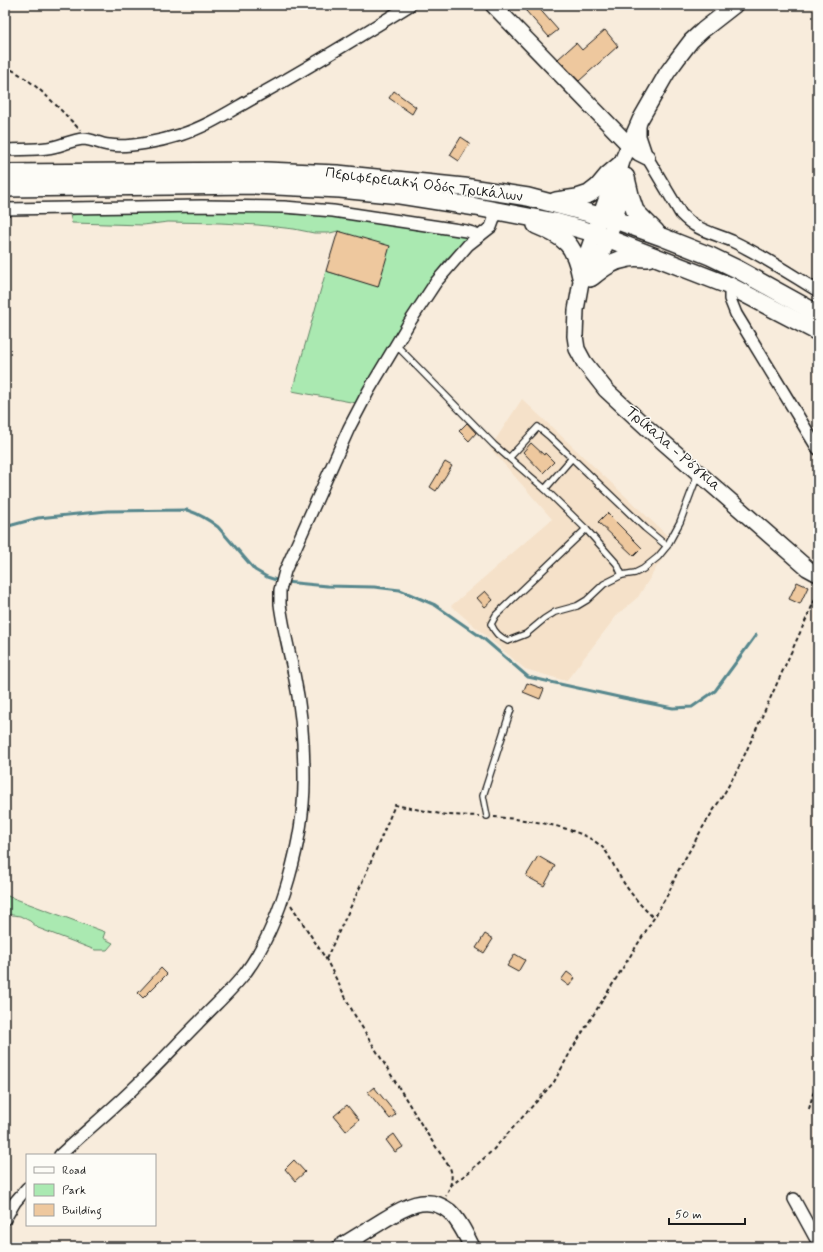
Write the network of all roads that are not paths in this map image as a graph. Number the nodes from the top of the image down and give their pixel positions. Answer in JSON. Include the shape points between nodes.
{"nodes":[{"id":1,"x":410,"y":5,"type":"edge"},
{"id":2,"x":493,"y":5,"type":"edge"},
{"id":3,"x":735,"y":5,"type":"edge"},
{"id":4,"x":640,"y":120,"type":"junction"},
{"id":5,"x":5,"y":150,"type":"edge"},
{"id":6,"x":647,"y":157,"type":"junction"},
{"id":7,"x":625,"y":161,"type":"junction"},
{"id":8,"x":5,"y":173,"type":"edge"},
{"id":9,"x":5,"y":188,"type":"edge"},
{"id":10,"x":546,"y":202,"type":"junction"},
{"id":11,"x":5,"y":209,"type":"edge"},
{"id":12,"x":501,"y":212,"type":"junction"},
{"id":13,"x":607,"y":218,"type":"junction"},
{"id":14,"x":601,"y":236,"type":"junction"},
{"id":15,"x":478,"y":237,"type":"junction"},
{"id":16,"x":662,"y":237,"type":"junction"},
{"id":17,"x":654,"y":257,"type":"junction"},
{"id":18,"x":586,"y":277,"type":"junction"},
{"id":19,"x":730,"y":286,"type":"junction"},
{"id":20,"x":818,"y":291,"type":"edge"},
{"id":21,"x":818,"y":314,"type":"edge"},
{"id":22,"x":818,"y":332,"type":"edge"},
{"id":23,"x":396,"y":345,"type":"junction"},
{"id":24,"x":818,"y":449,"type":"edge"},
{"id":25,"x":510,"y":457,"type":"junction"},
{"id":26,"x":572,"y":458,"type":"junction"},
{"id":27,"x":699,"y":472,"type":"junction"},
{"id":28,"x":545,"y":488,"type":"junction"},
{"id":29,"x":586,"y":529,"type":"junction"},
{"id":30,"x":667,"y":546,"type":"junction"},
{"id":31,"x":818,"y":574,"type":"edge"},
{"id":32,"x":622,"y":575,"type":"junction"},
{"id":33,"x":512,"y":709,"type":"dead end"},
{"id":34,"x":487,"y":816,"type":"road end"},
{"id":35,"x":61,"y":1154,"type":"edge"},
{"id":36,"x":26,"y":1189,"type":"edge"},
{"id":37,"x":794,"y":1199,"type":"dead end"},
{"id":38,"x":5,"y":1219,"type":"edge"},
{"id":39,"x":818,"y":1243,"type":"edge"},
{"id":40,"x":340,"y":1247,"type":"edge"},
{"id":41,"x":472,"y":1247,"type":"edge"}],
"edges":[{"from":1,"to":5,"type":"street","via":[[274,87],[192,131],[158,141],[125,146],[109,146],[89,139],[80,139],[47,148]]},
{"from":2,"to":7,"type":"street"},
{"from":3,"to":4,"type":"street","name":"Τρίκαλα - Ρόγκια","via":[[691,41],[667,73]]},
{"from":4,"to":6,"type":"street","via":[[640,136]]},
{"from":4,"to":7,"type":"street","name":"Τρίκαλα - Ρόγκια"},
{"from":6,"to":7,"type":"street","via":[[639,153]]},
{"from":6,"to":20,"type":"street","via":[[681,214],[693,226],[732,242]]},
{"from":7,"to":10,"type":"main road","via":[[589,194]]},
{"from":7,"to":13,"type":"street","name":"Τρίκαλα - Ρόγκια"},
{"from":7,"to":16,"type":"main road","via":[[635,211]]},
{"from":8,"to":10,"type":"main road","name":"Περιφερειακή Οδός Τρικάλων","via":[[266,171],[337,174],[464,187]]},
{"from":9,"to":12,"type":"main road","name":"Περιφερειακή Οδός Τρικάλων","via":[[290,186],[400,195]]},
{"from":10,"to":13,"type":"main road","name":"Περιφερειακή Οδός Τρικάλων"},
{"from":11,"to":15,"type":"street","via":[[284,207],[333,211],[466,230]]},
{"from":12,"to":14,"type":"main road","name":"Περιφερειακή Οδός Τρικάλων","via":[[555,222]]},
{"from":12,"to":15,"type":"street","via":[[491,227]]},
{"from":12,"to":18,"type":"main road","via":[[550,231],[566,241]]},
{"from":13,"to":14,"type":"street","name":"Τρίκαλα - Ρόγκια"},
{"from":13,"to":16,"type":"main road","name":"Περιφερειακή Οδός Τρικάλων"},
{"from":14,"to":17,"type":"main road","name":"Περιφερειακή Οδός Τρικάλων"},
{"from":14,"to":18,"type":"street","name":"Τρίκαλα - Ρόγκια"},
{"from":15,"to":23,"type":"street","via":[[436,282]]},
{"from":16,"to":21,"type":"main road","name":"Περιφερειακή Οδός Τρικάλων","via":[[737,268]]},
{"from":17,"to":18,"type":"main road","via":[[630,258],[612,263]]},
{"from":17,"to":19,"type":"main road","name":"Περιφερειακή Οδός Τρικάλων"},
{"from":18,"to":27,"type":"street","name":"Τρίκαλα - Ρόγκια","via":[[574,324],[577,349],[584,362],[606,390]]},
{"from":19,"to":22,"type":"main road","name":"Περιφερειακή Οδός Τρικάλων"},
{"from":19,"to":24,"type":"street","via":[[730,299],[736,314]]},
{"from":23,"to":25,"type":"lane","via":[[481,432]]},
{"from":23,"to":35,"type":"street","via":[[349,428],[285,572],[280,590],[281,615],[299,707],[304,777],[298,837],[284,894],[272,925],[263,945],[239,981],[142,1081]]},
{"from":25,"to":26,"type":"lane","via":[[538,427]]},
{"from":25,"to":28,"type":"lane"},
{"from":26,"to":28,"type":"lane"},
{"from":26,"to":30,"type":"lane"},
{"from":27,"to":30,"type":"lane","via":[[680,522]]},
{"from":27,"to":31,"type":"street","name":"Τρίκαλα - Ρόγκια","via":[[807,568]]},
{"from":28,"to":29,"type":"lane"},
{"from":29,"to":32,"type":"lane","via":[[613,558]]},
{"from":29,"to":32,"type":"lane","via":[[496,615],[491,624],[494,631],[508,642],[526,634],[555,612],[577,606],[604,584]]},
{"from":30,"to":32,"type":"lane","via":[[643,569]]},
{"from":33,"to":34,"type":"lane","via":[[483,796]]},
{"from":36,"to":38,"type":"street"},
{"from":37,"to":39,"type":"street"},
{"from":40,"to":41,"type":"street","via":[[395,1213],[422,1203],[442,1207],[453,1215]]}]}
